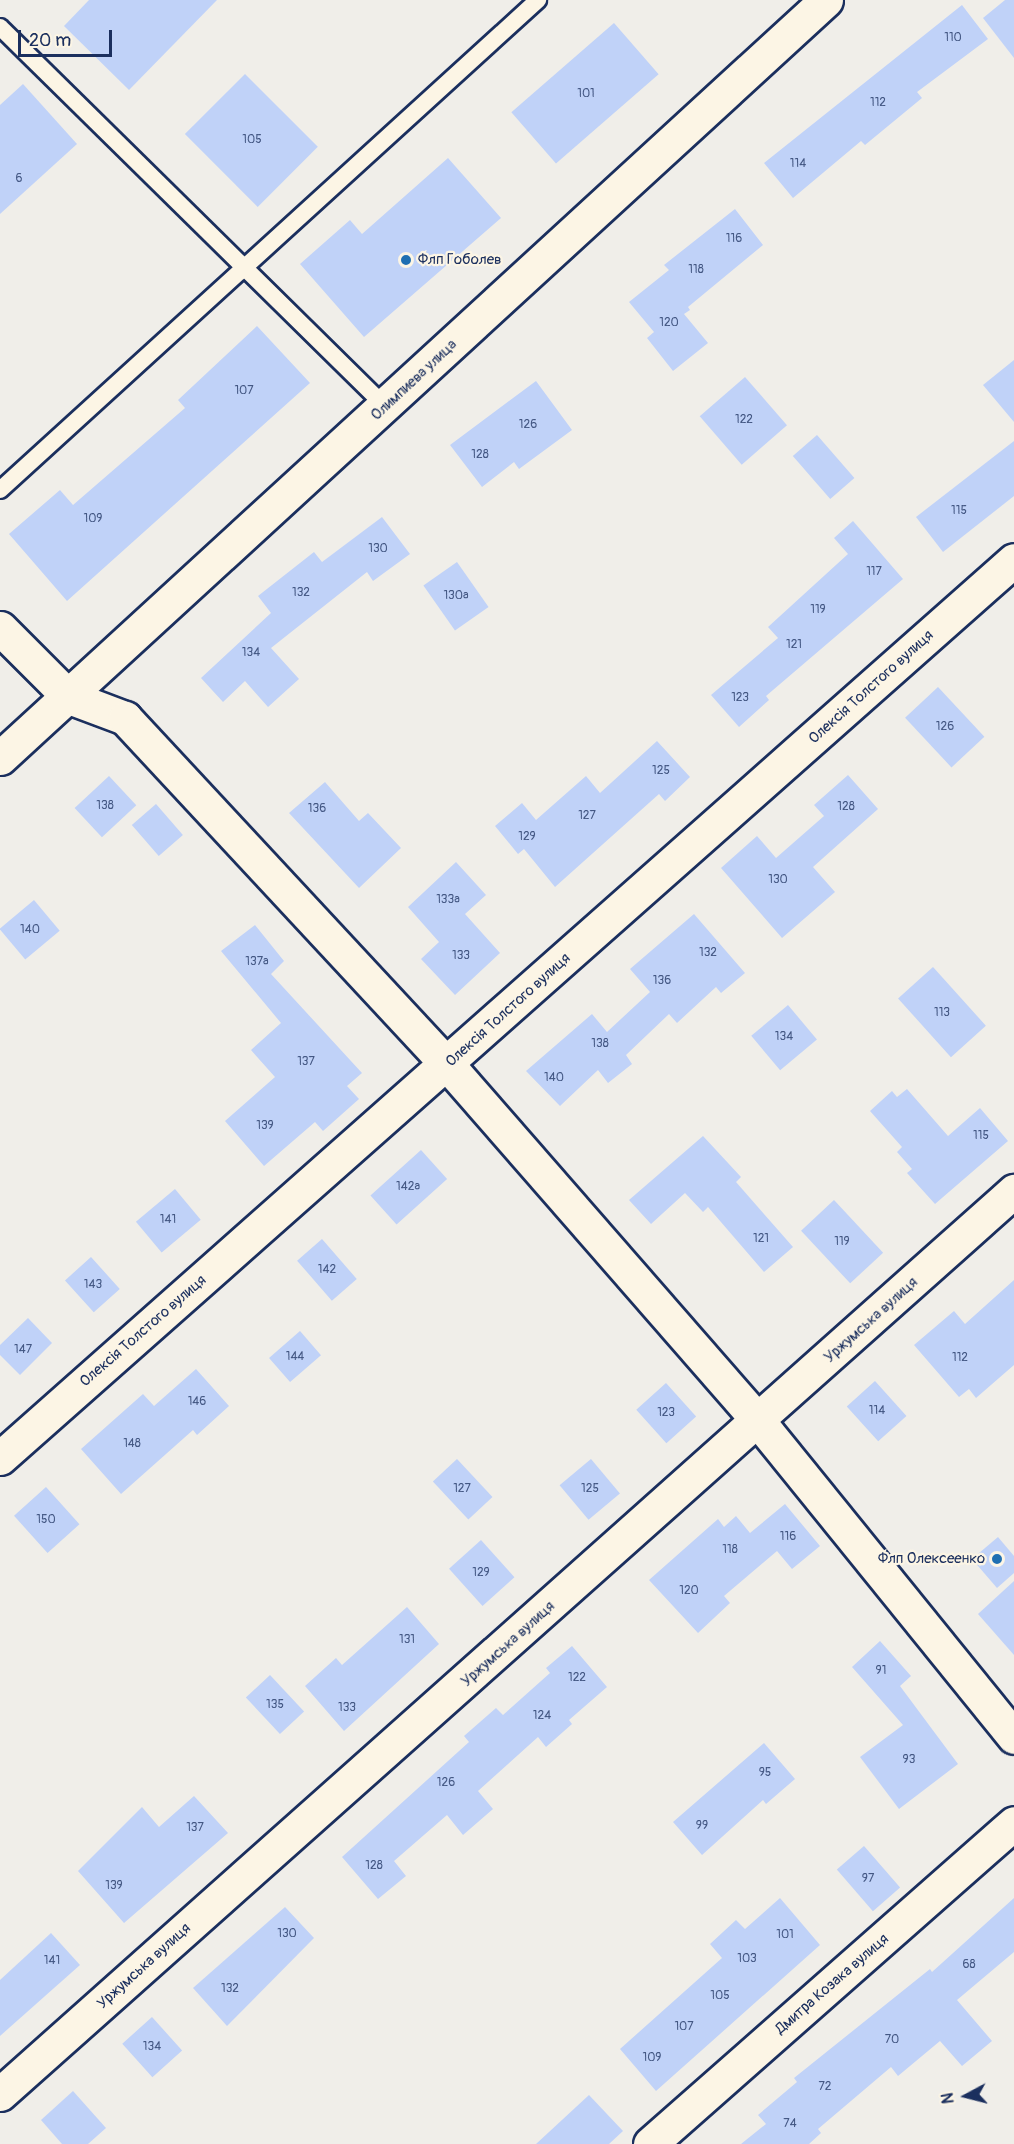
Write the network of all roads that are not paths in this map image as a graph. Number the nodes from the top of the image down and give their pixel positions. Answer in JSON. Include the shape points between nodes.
{"nodes":[{"id":1,"x":538,"y":0,"type":"edge"},
{"id":2,"x":826,"y":0,"type":"edge"},
{"id":3,"x":0,"y":27,"type":"edge"},
{"id":4,"x":244,"y":266,"type":"junction"},
{"id":5,"x":385,"y":406,"type":"junction"},
{"id":6,"x":0,"y":490,"type":"edge"},
{"id":7,"x":1014,"y":560,"type":"edge"},
{"id":8,"x":0,"y":628,"type":"edge"},
{"id":9,"x":69,"y":697,"type":"junction"},
{"id":10,"x":0,"y":758,"type":"edge"},
{"id":11,"x":447,"y":1064,"type":"junction"},
{"id":12,"x":1014,"y":1191,"type":"edge"},
{"id":13,"x":759,"y":1422,"type":"junction"},
{"id":14,"x":0,"y":1458,"type":"edge"},
{"id":15,"x":1014,"y":1737,"type":"edge"},
{"id":16,"x":1014,"y":1823,"type":"edge"},
{"id":17,"x":0,"y":2094,"type":"edge"},
{"id":18,"x":650,"y":2144,"type":"edge"}],
"edges":[{"from":1,"to":4,"type":"lane"},
{"from":2,"to":5,"type":"street","name":"Олимпиева улица"},
{"from":3,"to":4,"type":"lane"},
{"from":4,"to":5,"type":"lane"},
{"from":4,"to":6,"type":"lane"},
{"from":5,"to":9,"type":"street","name":"Олимпиева улица"},
{"from":7,"to":11,"type":"street","name":"Олексія Толстого вулиця"},
{"from":8,"to":9,"type":"street"},
{"from":9,"to":10,"type":"street","name":"Олимпиева улица"},
{"from":9,"to":11,"type":"street","via":[[124,718]]},
{"from":11,"to":13,"type":"street"},
{"from":11,"to":14,"type":"street","name":"Олексія Толстого вулиця"},
{"from":12,"to":13,"type":"street","name":"Уржумська вулиця"},
{"from":13,"to":15,"type":"street"},
{"from":13,"to":17,"type":"street","name":"Уржумська вулиця"},
{"from":16,"to":18,"type":"street","name":"Дмитра Козака вулиця"}]}
